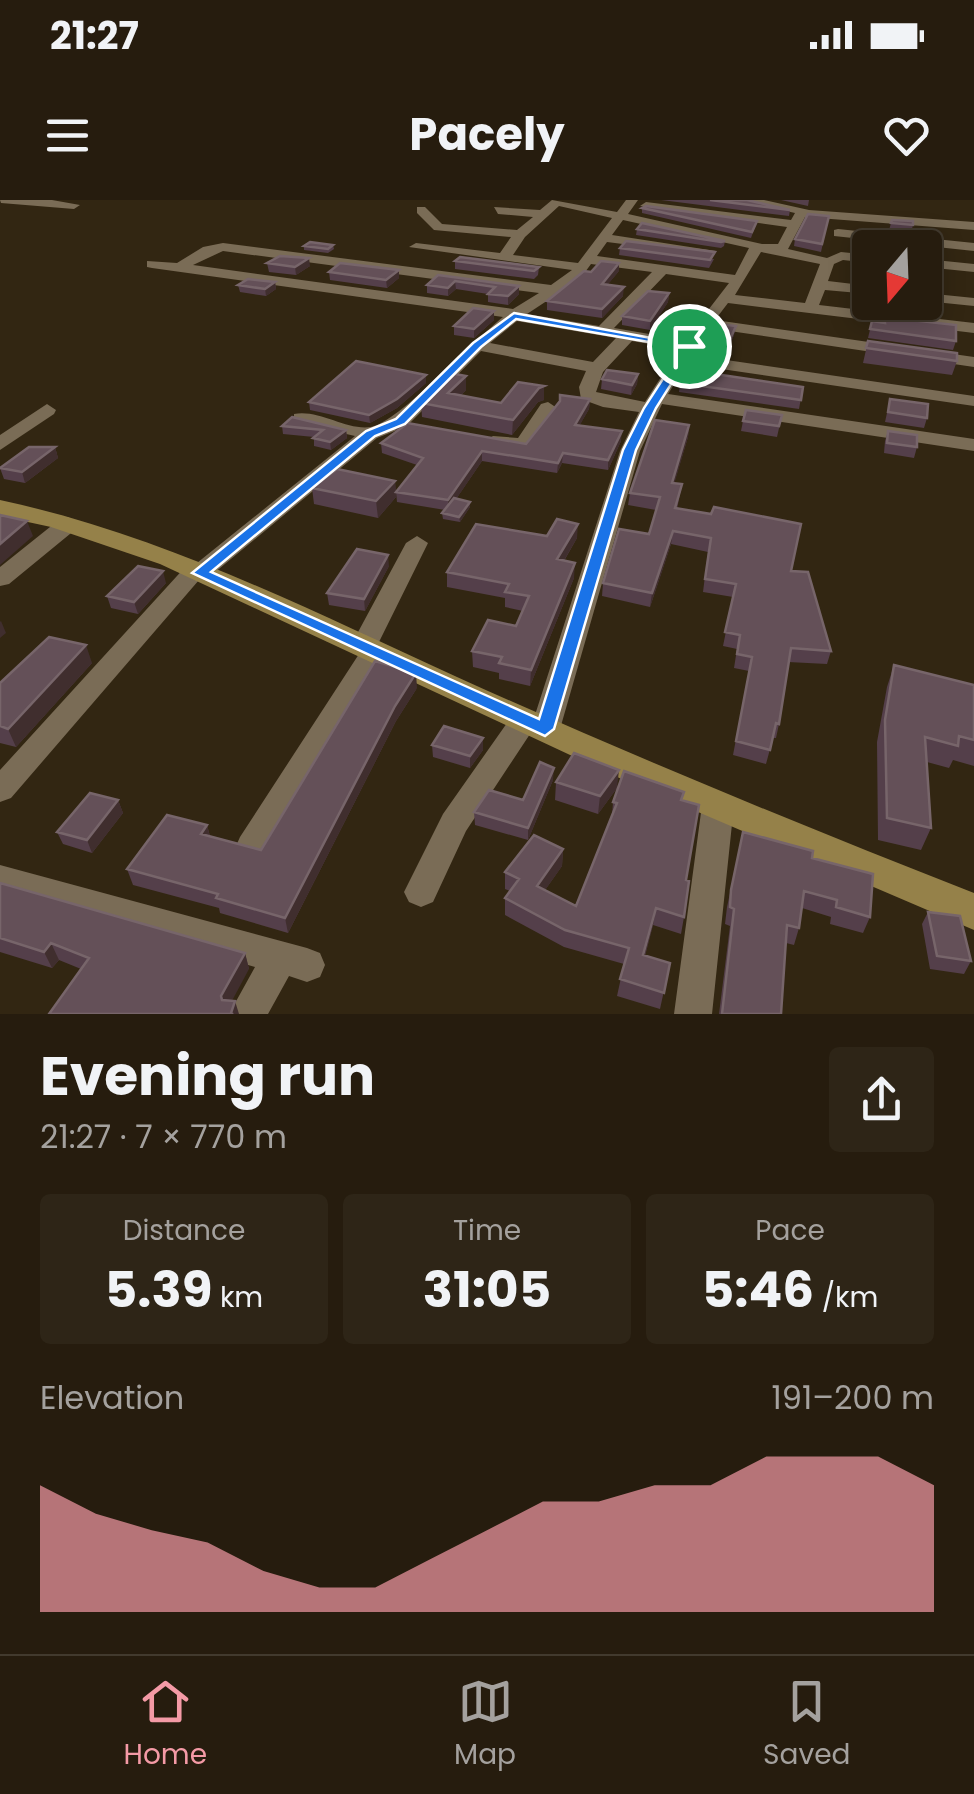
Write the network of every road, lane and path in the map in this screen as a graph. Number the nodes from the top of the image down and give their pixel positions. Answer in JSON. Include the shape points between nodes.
{"nodes":[{"id":1,"x":1,"y":200,"type":"edge"},
{"id":2,"x":748,"y":200,"type":"edge"},
{"id":3,"x":74,"y":205,"type":"dead end"},
{"id":4,"x":628,"y":206,"type":"edge"},
{"id":5,"x":421,"y":210,"type":"dead end"},
{"id":6,"x":498,"y":210,"type":"dead end"},
{"id":7,"x":541,"y":214,"type":"junction"},
{"id":8,"x":918,"y":214,"type":"junction"},
{"id":9,"x":798,"y":219,"type":"junction"},
{"id":10,"x":974,"y":226,"type":"edge"},
{"id":11,"x":918,"y":230,"type":"edge"},
{"id":12,"x":520,"y":234,"type":"junction"},
{"id":13,"x":838,"y":234,"type":"dead end"},
{"id":14,"x":852,"y":236,"type":"edge"},
{"id":15,"x":606,"y":238,"type":"junction"},
{"id":16,"x":942,"y":245,"type":"edge"},
{"id":17,"x":416,"y":246,"type":"dead end"},
{"id":18,"x":974,"y":247,"type":"edge"},
{"id":19,"x":760,"y":251,"type":"junction"},
{"id":20,"x":852,"y":257,"type":"edge"},
{"id":21,"x":324,"y":260,"type":"junction"},
{"id":22,"x":503,"y":260,"type":"junction"},
{"id":23,"x":828,"y":262,"type":"junction"},
{"id":24,"x":584,"y":263,"type":"junction"},
{"id":25,"x":152,"y":264,"type":"dead end"},
{"id":26,"x":942,"y":265,"type":"edge"},
{"id":27,"x":180,"y":268,"type":"junction"},
{"id":28,"x":974,"y":268,"type":"edge"},
{"id":29,"x":663,"y":269,"type":"junction"},
{"id":30,"x":739,"y":280,"type":"junction"},
{"id":31,"x":290,"y":282,"type":"junction"},
{"id":32,"x":820,"y":285,"type":"junction"},
{"id":33,"x":852,"y":288,"type":"edge"},
{"id":34,"x":553,"y":290,"type":"junction"},
{"id":35,"x":726,"y":298,"type":"junction"},
{"id":36,"x":942,"y":298,"type":"edge"},
{"id":37,"x":970,"y":302,"type":"dead end"},
{"id":38,"x":810,"y":309,"type":"junction"},
{"id":39,"x":515,"y":315,"type":"junction"},
{"id":40,"x":704,"y":324,"type":"junction"},
{"id":41,"x":974,"y":328,"type":"edge"},
{"id":42,"x":601,"y":334,"type":"junction"},
{"id":43,"x":626,"y":338,"type":"junction"},
{"id":44,"x":477,"y":345,"type":"junction"},
{"id":45,"x":685,"y":352,"type":"junction"},
{"id":46,"x":974,"y":362,"type":"edge"},
{"id":47,"x":597,"y":368,"type":"junction"},
{"id":48,"x":974,"y":401,"type":"edge"},
{"id":49,"x":653,"y":403,"type":"junction"},
{"id":50,"x":548,"y":408,"type":"dead end"},
{"id":51,"x":47,"y":410,"type":"dead end"},
{"id":52,"x":301,"y":418,"type":"edge"},
{"id":53,"x":370,"y":434,"type":"junction"},
{"id":54,"x":466,"y":436,"type":"edge"},
{"id":55,"x":0,"y":444,"type":"edge"},
{"id":56,"x":974,"y":445,"type":"edge"},
{"id":57,"x":0,"y":508,"type":"edge"},
{"id":58,"x":68,"y":524,"type":"junction"},
{"id":59,"x":418,"y":543,"type":"dead end"},
{"id":60,"x":198,"y":572,"type":"junction"},
{"id":61,"x":0,"y":579,"type":"edge"},
{"id":62,"x":368,"y":650,"type":"junction"},
{"id":63,"x":534,"y":725,"type":"junction"},
{"id":64,"x":11,"y":764,"type":"edge"},
{"id":65,"x":0,"y":790,"type":"edge"},
{"id":66,"x":718,"y":805,"type":"junction"},
{"id":67,"x":252,"y":846,"type":"edge"},
{"id":68,"x":0,"y":879,"type":"edge"},
{"id":69,"x":421,"y":892,"type":"dead end"},
{"id":70,"x":974,"y":912,"type":"edge"},
{"id":71,"x":248,"y":1014,"type":"edge"},
{"id":72,"x":693,"y":1014,"type":"edge"}],
"edges":[{"from":1,"to":3,"type":"street"},
{"from":2,"to":9,"type":"street","via":[[800,207]]},
{"from":4,"to":7,"type":"street","via":[[561,202]]},
{"from":4,"to":9,"type":"street"},
{"from":4,"to":15,"type":"street"},
{"from":4,"to":19,"type":"street"},
{"from":5,"to":12,"type":"street","via":[[438,227]]},
{"from":6,"to":7,"type":"street"},
{"from":7,"to":12,"type":"street"},
{"from":8,"to":9,"type":"street"},
{"from":8,"to":10,"type":"street"},
{"from":8,"to":11,"type":"street"},
{"from":9,"to":19,"type":"street","via":[[782,248]]},
{"from":12,"to":22,"type":"street"},
{"from":13,"to":14,"type":"street"},
{"from":15,"to":19,"type":"street"},
{"from":15,"to":24,"type":"street"},
{"from":16,"to":18,"type":"street"},
{"from":17,"to":22,"type":"street"},
{"from":19,"to":23,"type":"street"},
{"from":19,"to":30,"type":"street"},
{"from":20,"to":23,"type":"street"},
{"from":21,"to":27,"type":"street","via":[[223,247]]},
{"from":21,"to":31,"type":"street"},
{"from":21,"to":34,"type":"street"},
{"from":22,"to":24,"type":"street"},
{"from":23,"to":32,"type":"street"},
{"from":24,"to":29,"type":"street"},
{"from":24,"to":34,"type":"street"},
{"from":25,"to":27,"type":"street"},
{"from":26,"to":28,"type":"street"},
{"from":27,"to":31,"type":"street"},
{"from":29,"to":30,"type":"street"},
{"from":29,"to":42,"type":"street"},
{"from":30,"to":35,"type":"street"},
{"from":31,"to":39,"type":"street"},
{"from":32,"to":33,"type":"street"},
{"from":32,"to":38,"type":"street"},
{"from":34,"to":39,"type":"street"},
{"from":35,"to":38,"type":"street"},
{"from":35,"to":40,"type":"street"},
{"from":36,"to":37,"type":"street"},
{"from":38,"to":41,"type":"street"},
{"from":39,"to":42,"type":"street"},
{"from":39,"to":44,"type":"street"},
{"from":40,"to":45,"type":"street"},
{"from":40,"to":46,"type":"street"},
{"from":42,"to":43,"type":"street"},
{"from":43,"to":45,"type":"street"},
{"from":43,"to":47,"type":"street"},
{"from":44,"to":47,"type":"street"},
{"from":44,"to":53,"type":"street","via":[[408,424]]},
{"from":45,"to":48,"type":"street"},
{"from":45,"to":49,"type":"street"},
{"from":47,"to":49,"type":"street","via":[[588,396]]},
{"from":49,"to":56,"type":"street"},
{"from":49,"to":63,"type":"street","via":[[630,450]]},
{"from":50,"to":54,"type":"street","via":[[519,446]]},
{"from":51,"to":55,"type":"street"},
{"from":52,"to":53,"type":"street"},
{"from":53,"to":60,"type":"street"},
{"from":57,"to":58,"type":"main road"},
{"from":58,"to":60,"type":"main road"},
{"from":58,"to":61,"type":"street"},
{"from":59,"to":62,"type":"street"},
{"from":60,"to":62,"type":"main road"},
{"from":60,"to":64,"type":"street"},
{"from":62,"to":63,"type":"main road"},
{"from":62,"to":67,"type":"street"},
{"from":63,"to":66,"type":"main road"},
{"from":63,"to":69,"type":"street","via":[[458,811]]},
{"from":64,"to":65,"type":"street"},
{"from":66,"to":70,"type":"main road"},
{"from":66,"to":72,"type":"street"},
{"from":68,"to":71,"type":"street","via":[[294,961]]}]}
